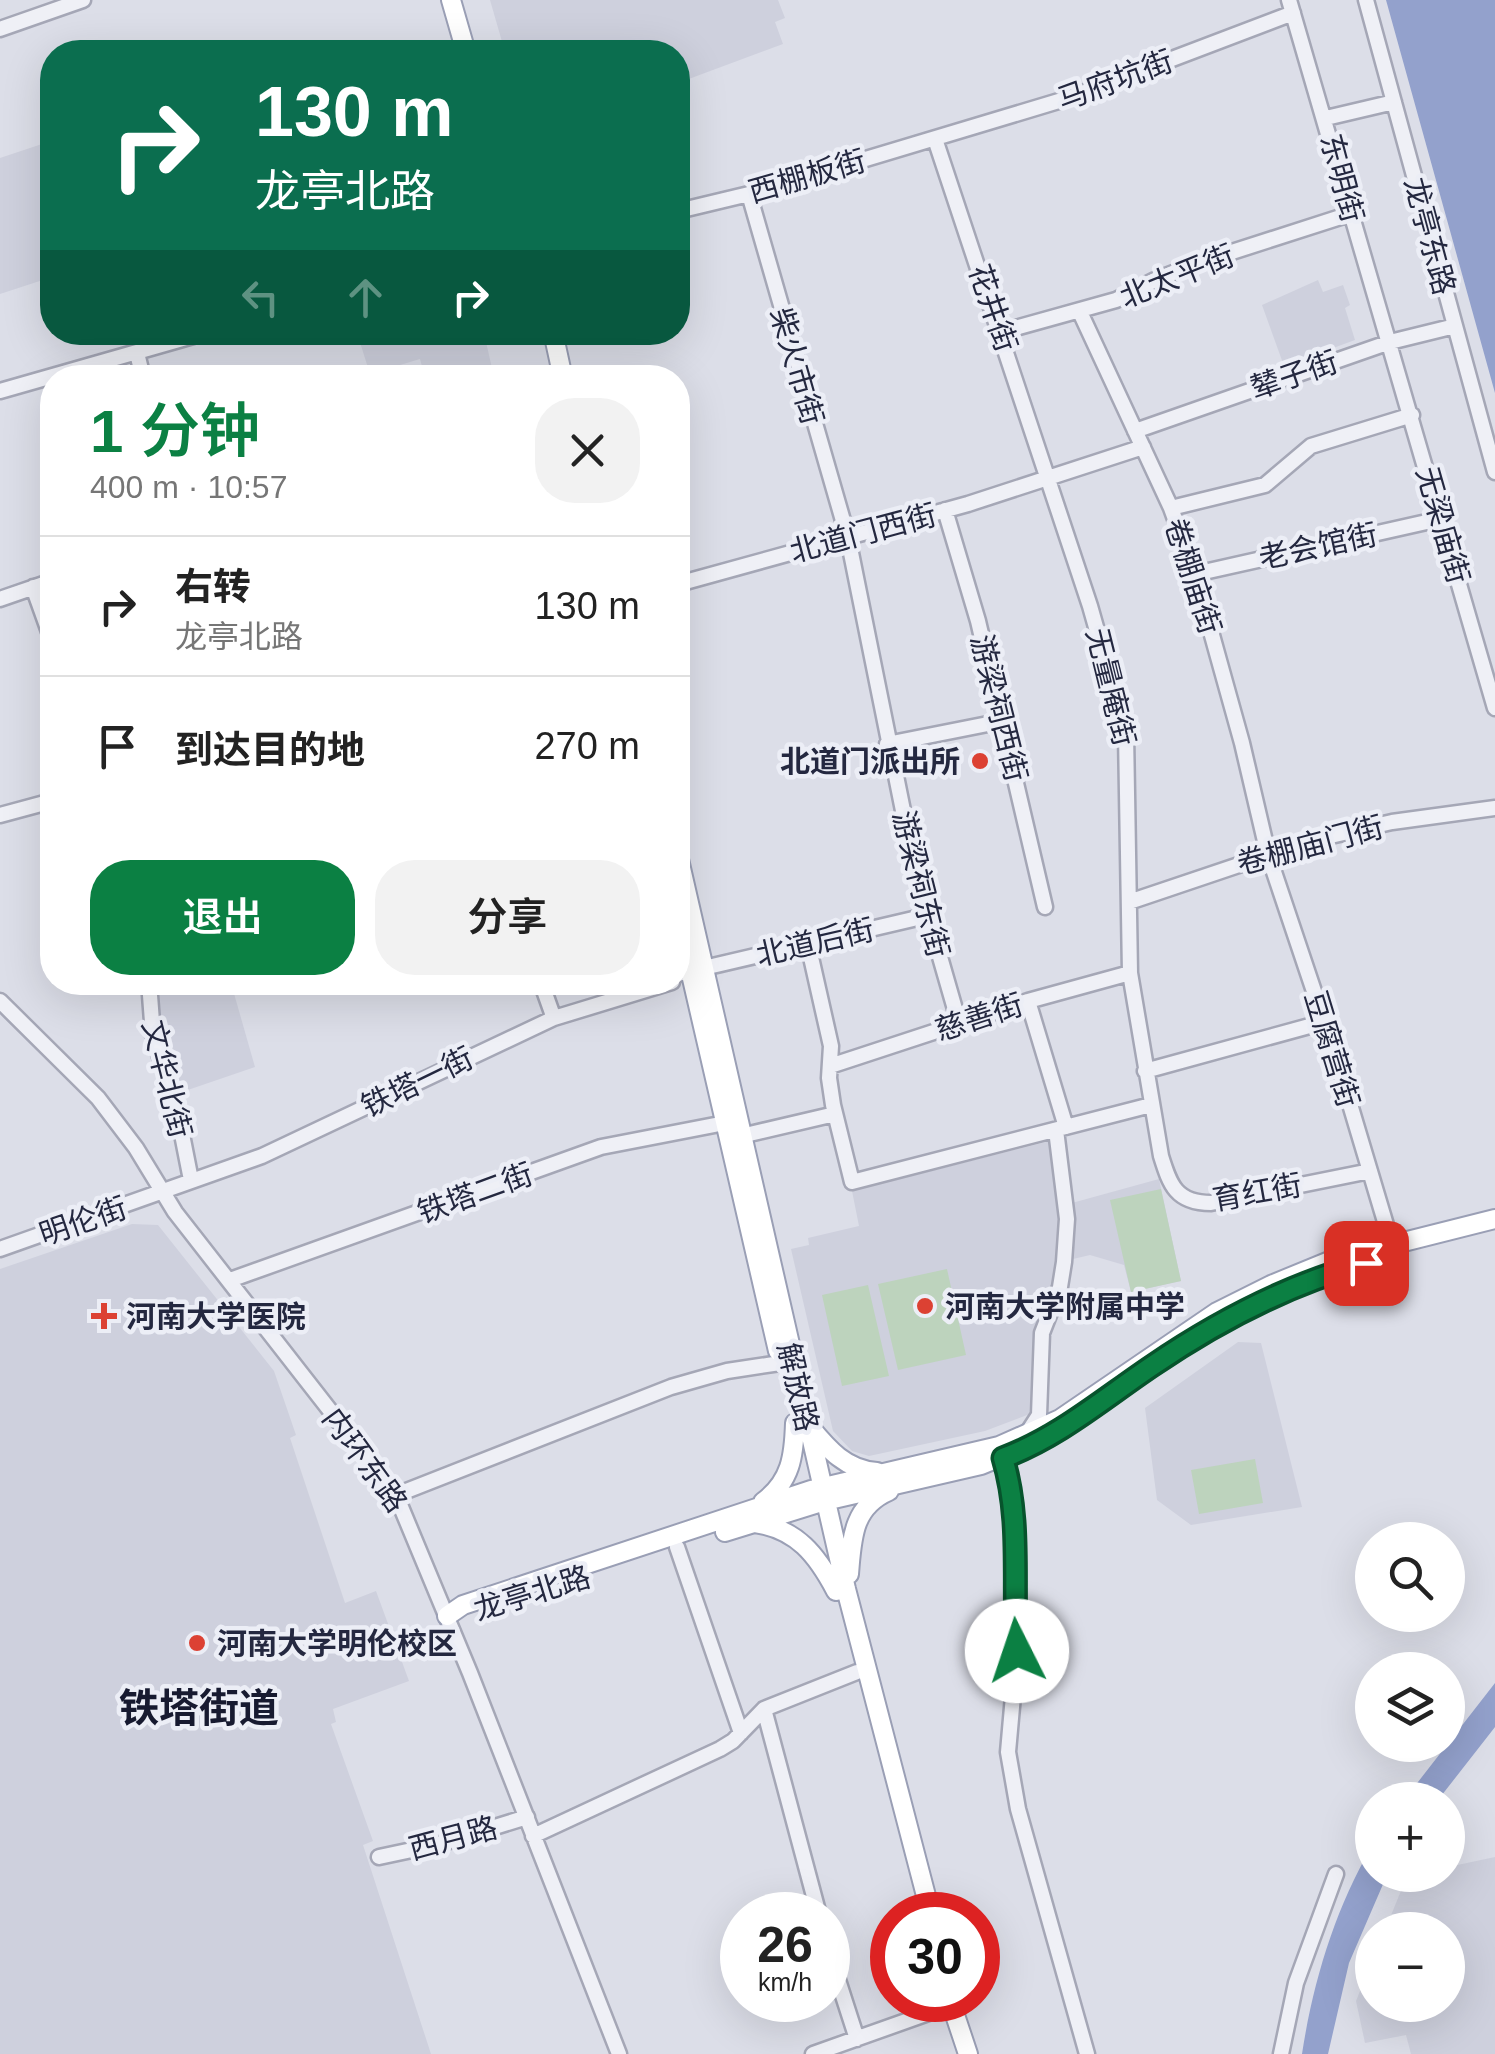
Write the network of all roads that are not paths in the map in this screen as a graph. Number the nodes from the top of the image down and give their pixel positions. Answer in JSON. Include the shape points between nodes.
{"nodes":[{"id":1,"x":82,"y":0,"type":"edge"},
{"id":2,"x":451,"y":0,"type":"edge"},
{"id":3,"x":464,"y":0,"type":"edge"},
{"id":4,"x":1366,"y":0,"type":"edge"},
{"id":5,"x":1291,"y":7,"type":"edge"},
{"id":6,"x":0,"y":28,"type":"edge"},
{"id":7,"x":463,"y":40,"type":"edge"},
{"id":8,"x":475,"y":40,"type":"edge"},
{"id":9,"x":1394,"y":102,"type":"junction"},
{"id":10,"x":1326,"y":118,"type":"junction"},
{"id":11,"x":935,"y":138,"type":"junction"},
{"id":12,"x":749,"y":194,"type":"junction"},
{"id":13,"x":690,"y":208,"type":"edge"},
{"id":14,"x":1350,"y":214,"type":"junction"},
{"id":15,"x":1080,"y":312,"type":"junction"},
{"id":16,"x":1455,"y":326,"type":"junction"},
{"id":17,"x":1001,"y":332,"type":"junction"},
{"id":18,"x":1390,"y":342,"type":"junction"},
{"id":19,"x":164,"y":345,"type":"edge"},
{"id":20,"x":137,"y":353,"type":"junction"},
{"id":21,"x":94,"y":365,"type":"edge"},
{"id":22,"x":140,"y":365,"type":"edge"},
{"id":23,"x":40,"y":380,"type":"edge"},
{"id":24,"x":0,"y":391,"type":"edge"},
{"id":25,"x":1412,"y":415,"type":"junction"},
{"id":26,"x":1135,"y":431,"type":"junction"},
{"id":27,"x":1143,"y":447,"type":"junction"},
{"id":28,"x":1495,"y":472,"type":"edge"},
{"id":29,"x":1048,"y":479,"type":"junction"},
{"id":30,"x":1171,"y":508,"type":"junction"},
{"id":31,"x":945,"y":510,"type":"junction"},
{"id":32,"x":1440,"y":519,"type":"junction"},
{"id":33,"x":848,"y":538,"type":"junction"},
{"id":34,"x":1195,"y":574,"type":"junction"},
{"id":35,"x":690,"y":581,"type":"edge"},
{"id":36,"x":40,"y":585,"type":"edge"},
{"id":37,"x":33,"y":587,"type":"junction"},
{"id":38,"x":0,"y":599,"type":"edge"},
{"id":39,"x":40,"y":607,"type":"edge"},
{"id":40,"x":1495,"y":708,"type":"edge"},
{"id":41,"x":1004,"y":722,"type":"junction"},
{"id":42,"x":888,"y":744,"type":"junction"},
{"id":43,"x":40,"y":804,"type":"edge"},
{"id":44,"x":1495,"y":808,"type":"edge"},
{"id":45,"x":0,"y":815,"type":"edge"},
{"id":46,"x":1268,"y":854,"type":"junction"},
{"id":47,"x":1129,"y":902,"type":"junction"},
{"id":48,"x":1045,"y":908,"type":"dead end"},
{"id":49,"x":926,"y":916,"type":"junction"},
{"id":50,"x":808,"y":944,"type":"junction"},
{"id":51,"x":1130,"y":973,"type":"junction"},
{"id":52,"x":690,"y":975,"type":"edge"},
{"id":53,"x":690,"y":990,"type":"edge"},
{"id":54,"x":690,"y":994,"type":"edge"},
{"id":55,"x":150,"y":995,"type":"edge"},
{"id":56,"x":546,"y":995,"type":"edge"},
{"id":57,"x":604,"y":995,"type":"edge"},
{"id":58,"x":626,"y":995,"type":"edge"},
{"id":59,"x":0,"y":1001,"type":"edge"},
{"id":60,"x":1028,"y":1001,"type":"junction"},
{"id":61,"x":552,"y":1012,"type":"junction"},
{"id":62,"x":1324,"y":1022,"type":"junction"},
{"id":63,"x":959,"y":1023,"type":"junction"},
{"id":64,"x":830,"y":1066,"type":"junction"},
{"id":65,"x":1146,"y":1071,"type":"junction"},
{"id":66,"x":1151,"y":1105,"type":"junction"},
{"id":67,"x":835,"y":1114,"type":"junction"},
{"id":68,"x":725,"y":1124,"type":"junction"},
{"id":69,"x":1061,"y":1128,"type":"junction"},
{"id":70,"x":741,"y":1136,"type":"junction"},
{"id":71,"x":1370,"y":1171,"type":"junction"},
{"id":72,"x":190,"y":1176,"type":"junction"},
{"id":73,"x":164,"y":1189,"type":"junction"},
{"id":74,"x":1495,"y":1218,"type":"edge"},
{"id":75,"x":1495,"y":1230,"type":"edge"},
{"id":76,"x":0,"y":1241,"type":"edge"},
{"id":77,"x":1392,"y":1245,"type":"junction"},
{"id":78,"x":0,"y":1249,"type":"edge"},
{"id":79,"x":230,"y":1280,"type":"junction"},
{"id":80,"x":780,"y":1362,"type":"junction"},
{"id":81,"x":801,"y":1423,"type":"junction"},
{"id":82,"x":1026,"y":1435,"type":"junction"},
{"id":83,"x":1003,"y":1458,"type":"junction"},
{"id":84,"x":901,"y":1478,"type":"junction"},
{"id":85,"x":396,"y":1495,"type":"junction"},
{"id":86,"x":818,"y":1496,"type":"junction"},
{"id":87,"x":752,"y":1517,"type":"junction"},
{"id":88,"x":677,"y":1547,"type":"junction"},
{"id":89,"x":841,"y":1590,"type":"junction"},
{"id":90,"x":448,"y":1616,"type":"junction"},
{"id":91,"x":857,"y":1672,"type":"junction"},
{"id":92,"x":764,"y":1709,"type":"junction"},
{"id":93,"x":740,"y":1733,"type":"junction"},
{"id":94,"x":526,"y":1817,"type":"junction"},
{"id":95,"x":532,"y":1836,"type":"junction"},
{"id":96,"x":379,"y":1857,"type":"dead end"},
{"id":97,"x":1336,"y":1874,"type":"dead end"},
{"id":98,"x":813,"y":1892,"type":"edge"},
{"id":99,"x":916,"y":1892,"type":"edge"},
{"id":100,"x":924,"y":1892,"type":"edge"},
{"id":101,"x":850,"y":2017,"type":"edge"},
{"id":102,"x":902,"y":2022,"type":"edge"},
{"id":103,"x":959,"y":2022,"type":"edge"},
{"id":104,"x":963,"y":2022,"type":"edge"},
{"id":105,"x":857,"y":2039,"type":"junction"},
{"id":106,"x":619,"y":2054,"type":"edge"},
{"id":107,"x":813,"y":2054,"type":"edge"},
{"id":108,"x":968,"y":2054,"type":"edge"},
{"id":109,"x":977,"y":2054,"type":"edge"},
{"id":110,"x":1087,"y":2054,"type":"edge"},
{"id":111,"x":1281,"y":2054,"type":"edge"}],
"edges":[{"from":1,"to":6,"type":"street"},
{"from":2,"to":7,"type":"main road"},
{"from":3,"to":8,"type":"main road"},
{"from":4,"to":9,"type":"street","name":"龙亭东路"},
{"from":5,"to":10,"type":"street","name":"东明街"},
{"from":5,"to":11,"type":"street","name":"马府坑街","via":[[1072,97]]},
{"from":9,"to":10,"type":"street"},
{"from":9,"to":16,"type":"street","name":"龙亭东路"},
{"from":10,"to":14,"type":"street","name":"东明街"},
{"from":11,"to":12,"type":"street","name":"西棚板街"},
{"from":11,"to":17,"type":"street","name":"花井街"},
{"from":12,"to":13,"type":"street","name":"西棚板街"},
{"from":12,"to":33,"type":"street","name":"柴火市街"},
{"from":14,"to":15,"type":"street","name":"北太平街","via":[[1208,260]]},
{"from":14,"to":18,"type":"street","name":"东明街"},
{"from":15,"to":17,"type":"street","name":"北太平街"},
{"from":15,"to":26,"type":"street","name":"卷棚庙街"},
{"from":16,"to":18,"type":"street","name":"辇子街"},
{"from":16,"to":28,"type":"street","name":"龙亭东路"},
{"from":17,"to":29,"type":"street","name":"花井街"},
{"from":18,"to":25,"type":"street","name":"无梁庙街"},
{"from":18,"to":26,"type":"street","name":"辇子街"},
{"from":19,"to":20,"type":"street"},
{"from":20,"to":21,"type":"street"},
{"from":20,"to":22,"type":"street"},
{"from":23,"to":24,"type":"street"},
{"from":25,"to":30,"type":"street","via":[[1311,446],[1265,485]]},
{"from":25,"to":32,"type":"street","name":"无梁庙街"},
{"from":26,"to":27,"type":"street","name":"卷棚庙街"},
{"from":27,"to":29,"type":"street","name":"北道门西街"},
{"from":27,"to":30,"type":"street","name":"卷棚庙街"},
{"from":29,"to":31,"type":"street","name":"北道门西街"},
{"from":29,"to":47,"type":"street","name":"无量庵街","via":[[1126,734]]},
{"from":30,"to":34,"type":"street","name":"卷棚庙街"},
{"from":31,"to":33,"type":"street","name":"北道门西街"},
{"from":31,"to":41,"type":"street","name":"游梁祠西街"},
{"from":32,"to":34,"type":"street","name":"老会馆街"},
{"from":32,"to":40,"type":"street","name":"无梁庙街"},
{"from":33,"to":35,"type":"street","name":"北道门西街"},
{"from":33,"to":42,"type":"street","name":"游梁祠东街"},
{"from":34,"to":46,"type":"street","name":"卷棚庙街"},
{"from":36,"to":37,"type":"street"},
{"from":37,"to":38,"type":"street"},
{"from":37,"to":39,"type":"street"},
{"from":41,"to":42,"type":"street"},
{"from":41,"to":48,"type":"street","name":"游梁祠西街"},
{"from":42,"to":49,"type":"street","name":"游梁祠东街"},
{"from":43,"to":45,"type":"street"},
{"from":44,"to":46,"type":"street","name":"卷棚庙门街","via":[[1350,830]]},
{"from":46,"to":47,"type":"street","name":"卷棚庙门街"},
{"from":46,"to":62,"type":"street","name":"豆腐营街"},
{"from":47,"to":51,"type":"street","name":"育红街"},
{"from":49,"to":50,"type":"street","name":"北道后街"},
{"from":49,"to":63,"type":"street","name":"游梁祠东街"},
{"from":50,"to":52,"type":"street","name":"北道后街"},
{"from":50,"to":64,"type":"street","via":[[832,1046]]},
{"from":51,"to":60,"type":"street","name":"慈善街"},
{"from":51,"to":65,"type":"street","name":"育红街"},
{"from":53,"to":70,"type":"main road","name":"解放路"},
{"from":54,"to":68,"type":"main road","name":"解放路"},
{"from":55,"to":72,"type":"street","name":"文华北街"},
{"from":56,"to":61,"type":"street"},
{"from":57,"to":61,"type":"street","name":"铁塔一街"},
{"from":58,"to":73,"type":"street","name":"铁塔一街","via":[[554,1018],[262,1156]]},
{"from":59,"to":73,"type":"street","name":"内环东路","via":[[88,1087]]},
{"from":60,"to":63,"type":"street","name":"慈善街"},
{"from":60,"to":69,"type":"street"},
{"from":61,"to":72,"type":"street","name":"铁塔一街","via":[[260,1150]]},
{"from":62,"to":65,"type":"street"},
{"from":62,"to":71,"type":"street","name":"豆腐营街"},
{"from":63,"to":64,"type":"street","name":"慈善街"},
{"from":64,"to":67,"type":"street"},
{"from":65,"to":66,"type":"street","name":"育红街"},
{"from":66,"to":69,"type":"street"},
{"from":66,"to":71,"type":"street","name":"育红街","via":[[1169,1182],[1194,1203]]},
{"from":67,"to":69,"type":"street","via":[[852,1182]]},
{"from":67,"to":70,"type":"street"},
{"from":68,"to":79,"type":"street","name":"铁塔二街","via":[[601,1147]]},
{"from":68,"to":80,"type":"main road","name":"解放路"},
{"from":69,"to":82,"type":"street","via":[[1064,1262],[1042,1334],[1039,1416]]},
{"from":70,"to":81,"type":"main road","name":"解放路"},
{"from":71,"to":77,"type":"street","name":"豆腐营街"},
{"from":72,"to":73,"type":"street","name":"铁塔一街"},
{"from":73,"to":76,"type":"street","name":"明伦街"},
{"from":73,"to":78,"type":"street","name":"明伦街"},
{"from":73,"to":79,"type":"street","name":"内环东路"},
{"from":74,"to":77,"type":"main road","name":"龙亭北路"},
{"from":75,"to":83,"type":"main road","name":"龙亭北路","via":[[1336,1271],[1276,1295],[1154,1364],[1065,1428]]},
{"from":77,"to":82,"type":"main road","name":"龙亭北路","via":[[1322,1264],[1217,1312]]},
{"from":79,"to":85,"type":"street","name":"内环东路"},
{"from":80,"to":81,"type":"main road","name":"解放路"},
{"from":80,"to":85,"type":"street","via":[[671,1386]]},
{"from":81,"to":84,"type":"main road","via":[[846,1463]]},
{"from":81,"to":86,"type":"main road","name":"解放路"},
{"from":81,"to":87,"type":"main road","via":[[786,1476]]},
{"from":82,"to":84,"type":"main road","name":"龙亭北路"},
{"from":83,"to":84,"type":"main road","name":"龙亭北路"},
{"from":83,"to":110,"type":"street","via":[[1017,1548],[1008,1752]]},
{"from":84,"to":86,"type":"main road","name":"龙亭北路"},
{"from":84,"to":89,"type":"main road","via":[[858,1518]]},
{"from":85,"to":90,"type":"street","name":"内环东路"},
{"from":86,"to":87,"type":"main road","name":"龙亭北路"},
{"from":86,"to":89,"type":"main road","name":"解放路"},
{"from":87,"to":88,"type":"main road","name":"龙亭北路"},
{"from":87,"to":89,"type":"main road","via":[[804,1544]]},
{"from":87,"to":90,"type":"main road","name":"龙亭北路","via":[[463,1605]]},
{"from":88,"to":90,"type":"main road","name":"龙亭北路","via":[[468,1616]]},
{"from":88,"to":93,"type":"street"},
{"from":89,"to":91,"type":"main road","name":"解放路"},
{"from":89,"to":100,"type":"main road","name":"解放路"},
{"from":90,"to":94,"type":"street","name":"内环东路"},
{"from":91,"to":92,"type":"street"},
{"from":91,"to":99,"type":"main road","name":"解放路"},
{"from":92,"to":93,"type":"street"},
{"from":92,"to":98,"type":"street"},
{"from":93,"to":95,"type":"street","via":[[720,1749]]},
{"from":94,"to":95,"type":"street","name":"内环东路"},
{"from":94,"to":96,"type":"street","name":"西月路"},
{"from":95,"to":106,"type":"street","name":"内环东路"},
{"from":97,"to":111,"type":"street","via":[[1296,1983]]},
{"from":101,"to":105,"type":"street"},
{"from":102,"to":105,"type":"street"},
{"from":103,"to":108,"type":"main road"},
{"from":104,"to":109,"type":"main road"},
{"from":105,"to":107,"type":"street"}]}
